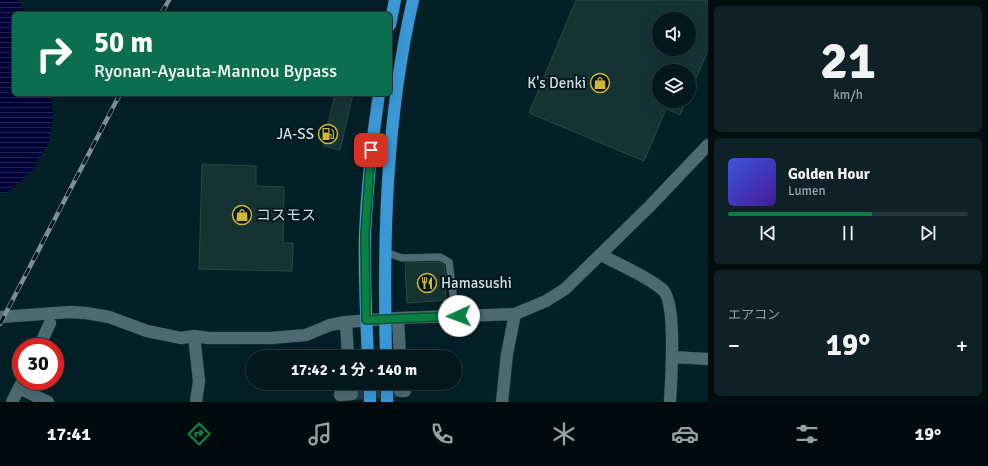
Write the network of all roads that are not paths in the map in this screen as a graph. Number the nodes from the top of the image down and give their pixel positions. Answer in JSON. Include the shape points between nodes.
{"nodes":[{"id":1,"x":395,"y":0,"type":"edge"},
{"id":2,"x":413,"y":0,"type":"edge"},
{"id":3,"x":392,"y":15,"type":"edge"},
{"id":4,"x":379,"y":96,"type":"edge"},
{"id":5,"x":708,"y":145,"type":"edge"},
{"id":6,"x":385,"y":252,"type":"junction"},
{"id":7,"x":601,"y":255,"type":"junction"},
{"id":8,"x":515,"y":314,"type":"junction"},
{"id":9,"x":459,"y":316,"type":"junction"},
{"id":10,"x":0,"y":317,"type":"edge"},
{"id":11,"x":398,"y":318,"type":"junction"},
{"id":12,"x":385,"y":319,"type":"junction"},
{"id":13,"x":366,"y":320,"type":"junction"},
{"id":14,"x":346,"y":322,"type":"junction"},
{"id":15,"x":50,"y":323,"type":"dead end"},
{"id":16,"x":194,"y":336,"type":"junction"},
{"id":17,"x":43,"y":338,"type":"edge"},
{"id":18,"x":348,"y":350,"type":"edge"},
{"id":19,"x":368,"y":350,"type":"edge"},
{"id":20,"x":386,"y":350,"type":"edge"},
{"id":21,"x":400,"y":350,"type":"edge"},
{"id":22,"x":673,"y":357,"type":"junction"},
{"id":23,"x":708,"y":359,"type":"edge"},
{"id":24,"x":18,"y":390,"type":"edge"},
{"id":25,"x":28,"y":390,"type":"edge"},
{"id":26,"x":370,"y":390,"type":"edge"},
{"id":27,"x":386,"y":390,"type":"edge"},
{"id":28,"x":12,"y":402,"type":"edge"},
{"id":29,"x":48,"y":402,"type":"edge"},
{"id":30,"x":196,"y":402,"type":"edge"},
{"id":31,"x":370,"y":402,"type":"edge"},
{"id":32,"x":387,"y":402,"type":"edge"},
{"id":33,"x":502,"y":402,"type":"edge"},
{"id":34,"x":670,"y":402,"type":"edge"}],
"edges":[{"from":1,"to":3,"type":"highway"},
{"from":2,"to":6,"type":"highway","via":[[395,102],[386,194]]},
{"from":4,"to":13,"type":"highway","via":[[371,150],[365,235]]},
{"from":5,"to":7,"type":"street"},
{"from":6,"to":9,"type":"lane","via":[[402,258],[440,257],[449,262],[454,302]]},
{"from":6,"to":12,"type":"highway"},
{"from":7,"to":8,"type":"street","via":[[566,289]]},
{"from":7,"to":22,"type":"street","via":[[664,291],[669,301]]},
{"from":8,"to":9,"type":"street"},
{"from":8,"to":33,"type":"street","via":[[507,354]]},
{"from":9,"to":11,"type":"street"},
{"from":10,"to":16,"type":"street","via":[[86,313],[109,317],[147,331],[181,338]]},
{"from":11,"to":12,"type":"street"},
{"from":11,"to":21,"type":"street"},
{"from":12,"to":13,"type":"street"},
{"from":12,"to":20,"type":"highway"},
{"from":13,"to":14,"type":"street"},
{"from":13,"to":19,"type":"highway"},
{"from":14,"to":16,"type":"street","via":[[330,325],[306,335],[271,338]]},
{"from":14,"to":18,"type":"street"},
{"from":15,"to":17,"type":"street"},
{"from":16,"to":30,"type":"street","via":[[199,381]]},
{"from":22,"to":23,"type":"street"},
{"from":22,"to":34,"type":"street"},
{"from":24,"to":28,"type":"street"},
{"from":25,"to":29,"type":"street"},
{"from":26,"to":31,"type":"highway"},
{"from":27,"to":32,"type":"highway"}]}
